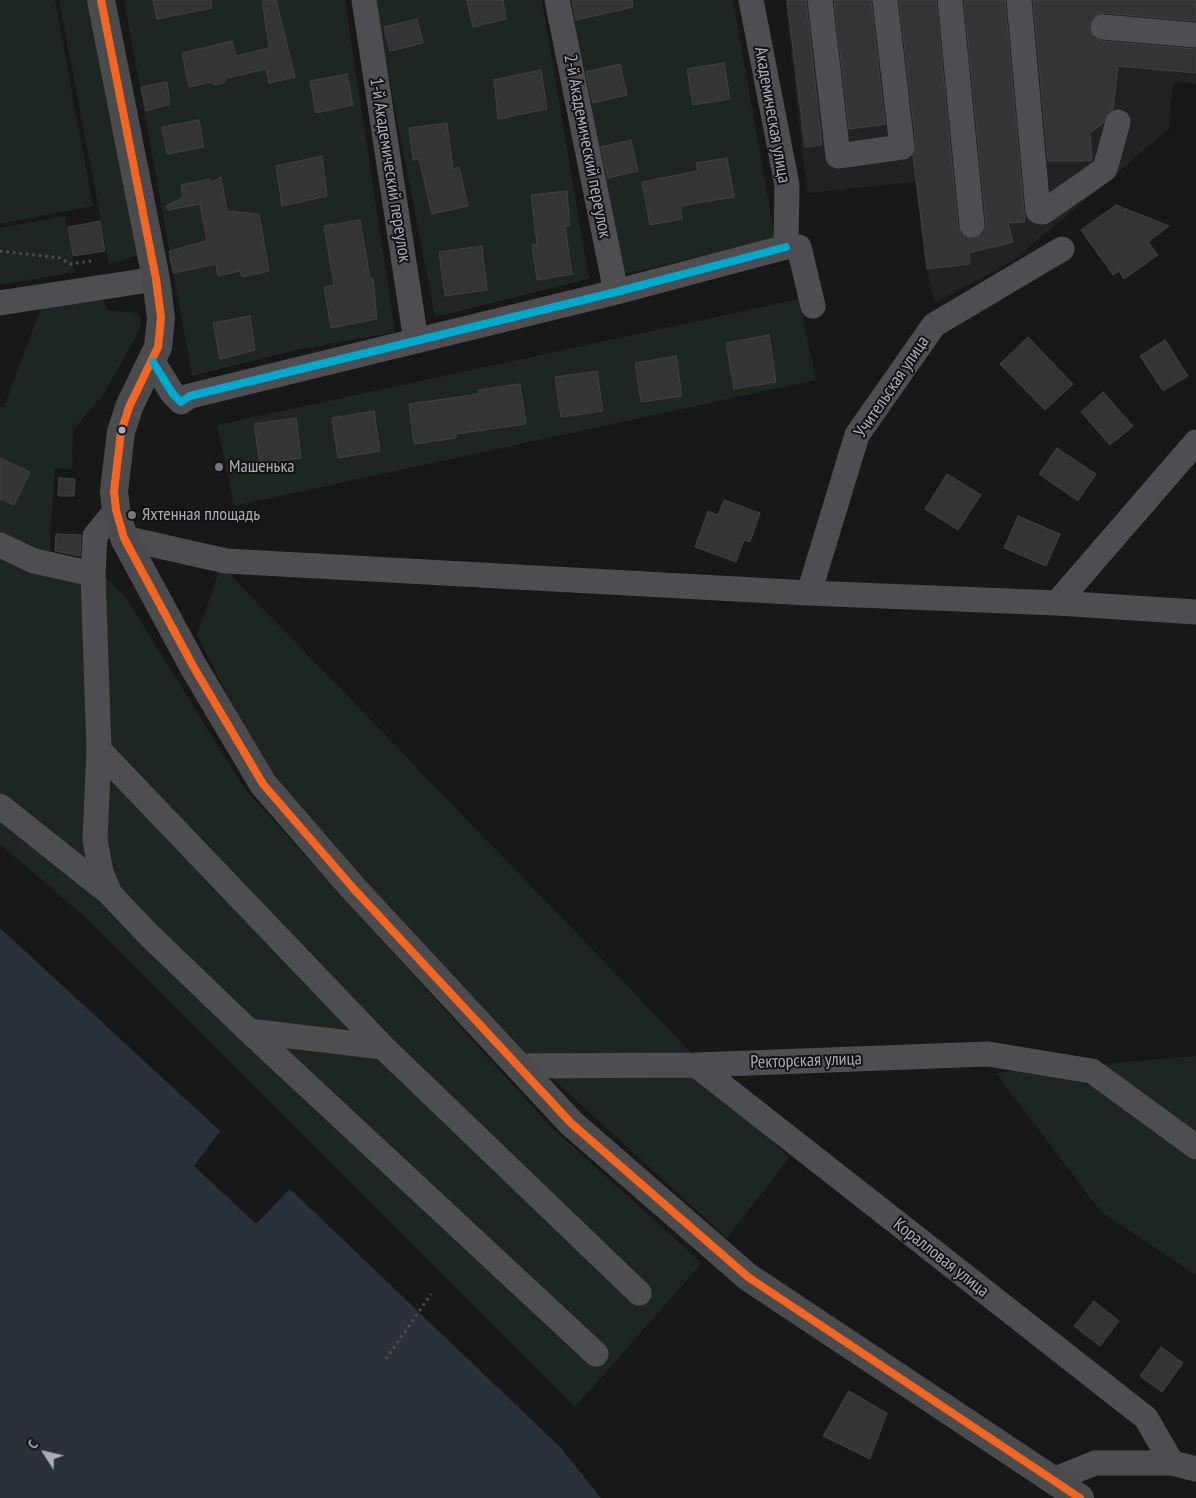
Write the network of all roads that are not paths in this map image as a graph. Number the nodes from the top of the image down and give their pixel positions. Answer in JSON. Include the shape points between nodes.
{"nodes":[{"id":1,"x":101,"y":0,"type":"edge"},
{"id":2,"x":364,"y":0,"type":"edge"},
{"id":3,"x":558,"y":0,"type":"edge"},
{"id":4,"x":751,"y":0,"type":"edge"},
{"id":5,"x":820,"y":0,"type":"edge"},
{"id":6,"x":885,"y":0,"type":"edge"},
{"id":7,"x":950,"y":0,"type":"edge"},
{"id":8,"x":1019,"y":0,"type":"edge"},
{"id":9,"x":1103,"y":27,"type":"dead end"},
{"id":10,"x":1196,"y":35,"type":"edge"},
{"id":11,"x":1118,"y":122,"type":"dead end"},
{"id":12,"x":972,"y":225,"type":"dead end"},
{"id":13,"x":786,"y":248,"type":"junction"},
{"id":14,"x":1062,"y":249,"type":"dead end"},
{"id":15,"x":156,"y":279,"type":"junction"},
{"id":16,"x":616,"y":292,"type":"junction"},
{"id":17,"x":0,"y":303,"type":"edge"},
{"id":18,"x":813,"y":306,"type":"dead end"},
{"id":19,"x":416,"y":341,"type":"junction"},
{"id":20,"x":153,"y":362,"type":"junction"},
{"id":21,"x":1196,"y":442,"type":"edge"},
{"id":22,"x":116,"y":510,"type":"junction"},
{"id":23,"x":124,"y":538,"type":"junction"},
{"id":24,"x":0,"y":545,"type":"edge"},
{"id":25,"x":93,"y":574,"type":"junction"},
{"id":26,"x":810,"y":593,"type":"junction"},
{"id":27,"x":1058,"y":602,"type":"junction"},
{"id":28,"x":1196,"y":612,"type":"edge"},
{"id":29,"x":99,"y":750,"type":"junction"},
{"id":30,"x":0,"y":806,"type":"edge"},
{"id":31,"x":110,"y":894,"type":"junction"},
{"id":32,"x":250,"y":1031,"type":"junction"},
{"id":33,"x":383,"y":1047,"type":"junction"},
{"id":34,"x":696,"y":1065,"type":"junction"},
{"id":35,"x":518,"y":1066,"type":"junction"},
{"id":36,"x":1196,"y":1147,"type":"edge"},
{"id":37,"x":639,"y":1293,"type":"dead end"},
{"id":38,"x":596,"y":1354,"type":"dead end"},
{"id":39,"x":1172,"y":1463,"type":"junction"},
{"id":40,"x":1196,"y":1469,"type":"edge"},
{"id":41,"x":1053,"y":1480,"type":"junction"},
{"id":42,"x":1080,"y":1498,"type":"edge"}],
"edges":[{"from":1,"to":15,"type":"main road"},
{"from":2,"to":19,"type":"street","name":"1-й Академический переулок"},
{"from":3,"to":16,"type":"street","name":"2-й Академический переулок"},
{"from":4,"to":13,"type":"street","name":"Академическая улица","via":[[787,184]]},
{"from":5,"to":6,"type":"street","via":[[838,156],[902,147]]},
{"from":7,"to":12,"type":"street"},
{"from":8,"to":11,"type":"street","via":[[1038,211],[1043,212],[1105,169]]},
{"from":9,"to":10,"type":"street"},
{"from":13,"to":16,"type":"street"},
{"from":13,"to":18,"type":"street","via":[[799,247]]},
{"from":14,"to":26,"type":"street","name":"Учительская улица","via":[[934,325],[857,435]]},
{"from":15,"to":17,"type":"street"},
{"from":15,"to":20,"type":"main road","via":[[161,334]]},
{"from":16,"to":19,"type":"street"},
{"from":19,"to":20,"type":"street","via":[[190,396],[181,402]]},
{"from":20,"to":22,"type":"main road","via":[[132,399],[121,432],[114,484]]},
{"from":21,"to":27,"type":"street"},
{"from":22,"to":23,"type":"main road"},
{"from":22,"to":25,"type":"street","via":[[95,536]]},
{"from":23,"to":26,"type":"street","via":[[226,560]]},
{"from":23,"to":35,"type":"main road","via":[[193,666],[263,784],[353,888]]},
{"from":24,"to":25,"type":"street","via":[[34,561]]},
{"from":25,"to":29,"type":"street"},
{"from":26,"to":27,"type":"street"},
{"from":27,"to":28,"type":"street"},
{"from":29,"to":31,"type":"street","via":[[95,840],[100,872]]},
{"from":29,"to":33,"type":"street"},
{"from":30,"to":31,"type":"street"},
{"from":31,"to":32,"type":"street"},
{"from":32,"to":33,"type":"street"},
{"from":32,"to":38,"type":"street"},
{"from":33,"to":37,"type":"street"},
{"from":34,"to":35,"type":"street","name":"Ректорская улица"},
{"from":34,"to":36,"type":"street","name":"Ректорская улица","via":[[988,1054],[1092,1071]]},
{"from":34,"to":39,"type":"street","name":"Коралловая улица","via":[[1146,1418]]},
{"from":35,"to":41,"type":"main road","via":[[571,1123],[748,1277]]},
{"from":39,"to":40,"type":"street"},
{"from":39,"to":41,"type":"street","via":[[1095,1463]]},
{"from":41,"to":42,"type":"main road"}]}
